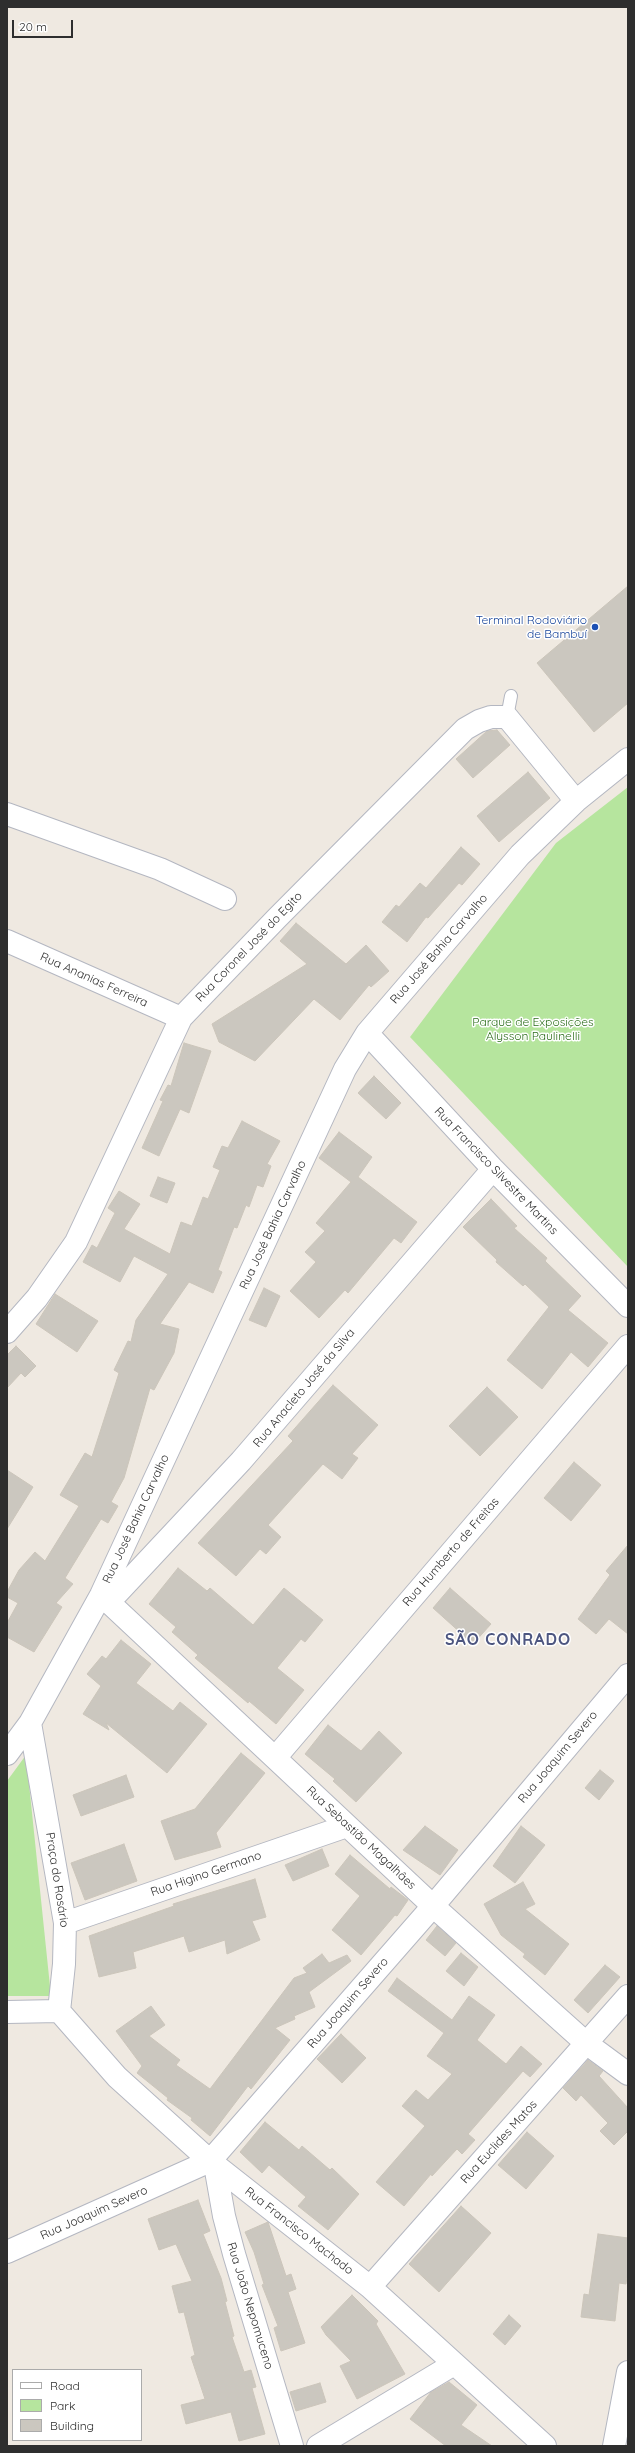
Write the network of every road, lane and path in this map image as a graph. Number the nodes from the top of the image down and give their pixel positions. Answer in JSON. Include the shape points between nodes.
{"nodes":[{"id":1,"x":628,"y":759,"type":"edge"},
{"id":2,"x":576,"y":801,"type":"junction"},
{"id":3,"x":7,"y":814,"type":"edge"},
{"id":4,"x":225,"y":900,"type":"dead end"},
{"id":5,"x":7,"y":941,"type":"edge"},
{"id":6,"x":181,"y":1018,"type":"junction"},
{"id":7,"x":367,"y":1033,"type":"junction"},
{"id":8,"x":493,"y":1169,"type":"junction"},
{"id":9,"x":628,"y":1306,"type":"edge"},
{"id":10,"x":7,"y":1332,"type":"edge"},
{"id":11,"x":628,"y":1346,"type":"edge"},
{"id":12,"x":105,"y":1598,"type":"junction"},
{"id":13,"x":628,"y":1675,"type":"edge"},
{"id":14,"x":30,"y":1723,"type":"junction"},
{"id":15,"x":7,"y":1754,"type":"edge"},
{"id":16,"x":275,"y":1758,"type":"junction"},
{"id":17,"x":347,"y":1826,"type":"junction"},
{"id":18,"x":433,"y":1906,"type":"junction"},
{"id":19,"x":65,"y":1923,"type":"junction"},
{"id":20,"x":628,"y":1996,"type":"edge"},
{"id":21,"x":59,"y":2011,"type":"junction"},
{"id":22,"x":7,"y":2012,"type":"edge"},
{"id":23,"x":586,"y":2043,"type":"junction"},
{"id":24,"x":628,"y":2074,"type":"edge"},
{"id":25,"x":213,"y":2163,"type":"junction"},
{"id":26,"x":7,"y":2252,"type":"edge"},
{"id":27,"x":370,"y":2287,"type":"junction"},
{"id":28,"x":454,"y":2364,"type":"junction"},
{"id":29,"x":628,"y":2372,"type":"edge"},
{"id":30,"x":292,"y":2446,"type":"edge"},
{"id":31,"x":318,"y":2446,"type":"edge"},
{"id":32,"x":545,"y":2446,"type":"edge"},
{"id":33,"x":614,"y":2446,"type":"edge"}],
"edges":[{"from":1,"to":2,"type":"street","name":"Rua José Bahia Carvalho"},
{"from":2,"to":6,"type":"street","name":"Rua Coronel José do Egito","via":[[509,707],[479,721],[465,729],[282,912]]},
{"from":2,"to":7,"type":"street","name":"Rua José Bahia Carvalho","via":[[520,855]]},
{"from":3,"to":4,"type":"street","via":[[160,869]]},
{"from":5,"to":6,"type":"street","name":"Rua Ananias Ferreira"},
{"from":6,"to":10,"type":"street","name":"Rua Coronel José do Egito","via":[[76,1242],[37,1298]]},
{"from":7,"to":8,"type":"street","name":"Rua Francisco Silvestre Martins"},
{"from":7,"to":12,"type":"street","name":"Rua José Bahia Carvalho","via":[[345,1069]]},
{"from":8,"to":9,"type":"street","name":"Rua Francisco Silvestre Martins"},
{"from":8,"to":12,"type":"street","name":"Rua Anacleto José da Silva","via":[[241,1461]]},
{"from":11,"to":16,"type":"street","name":"Rua Humberto de Freitas"},
{"from":12,"to":14,"type":"street","name":"Rua José Bahia Carvalho"},
{"from":12,"to":16,"type":"street","name":"Rua Sebastião Magalhâes"},
{"from":13,"to":18,"type":"street","name":"Rua Joaquim Severo"},
{"from":14,"to":15,"type":"street","name":"Rua José Bahia Carvalho"},
{"from":14,"to":19,"type":"street","name":"Praça do Rosário"},
{"from":16,"to":17,"type":"street","name":"Rua Sebastião Magalhâes"},
{"from":17,"to":18,"type":"street","name":"Rua Sebastião Magalhâes"},
{"from":17,"to":19,"type":"street","name":"Rua Higino Germano"},
{"from":18,"to":23,"type":"street","name":"Rua Sebastião Magalhâes"},
{"from":18,"to":25,"type":"street","name":"Rua Joaquim Severo"},
{"from":19,"to":21,"type":"street","name":"Praça do Rosário"},
{"from":20,"to":23,"type":"street","name":"Rua Euclides Matos"},
{"from":21,"to":22,"type":"street"},
{"from":21,"to":25,"type":"street","name":"Rua Francisco Machado","via":[[117,2076]]},
{"from":23,"to":24,"type":"street","name":"Rua Sebastião Magalhâes"},
{"from":23,"to":27,"type":"street","name":"Rua Euclides Matos"},
{"from":25,"to":26,"type":"street","name":"Rua Joaquim Severo"},
{"from":25,"to":27,"type":"street","name":"Rua Francisco Machado"},
{"from":25,"to":30,"type":"street","name":"Rua João Nepomuceno","via":[[234,2254]]},
{"from":27,"to":28,"type":"street","name":"Rua Francisco Machado"},
{"from":28,"to":31,"type":"street"},
{"from":28,"to":32,"type":"street","name":"Rua Francisco Machado"},
{"from":29,"to":33,"type":"street"}]}
